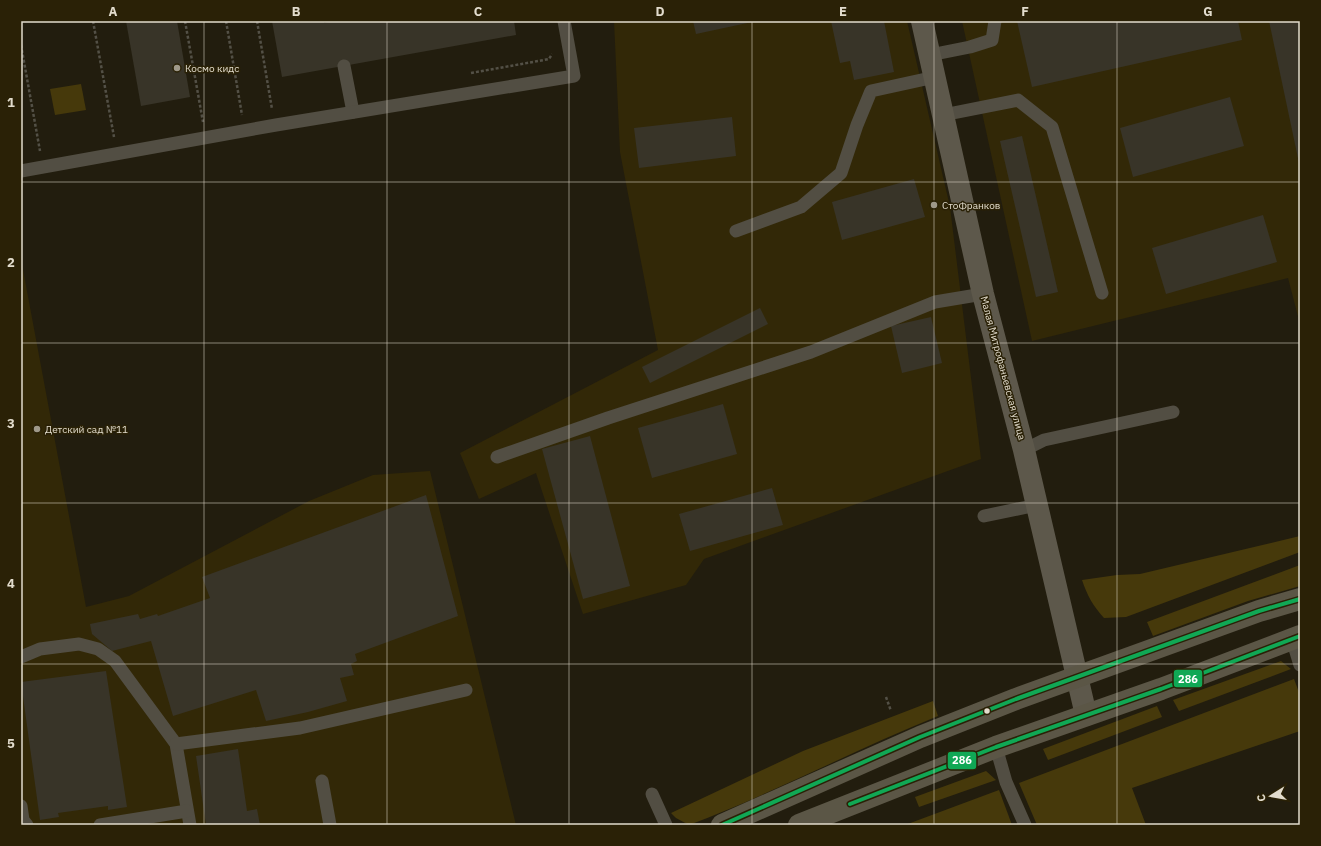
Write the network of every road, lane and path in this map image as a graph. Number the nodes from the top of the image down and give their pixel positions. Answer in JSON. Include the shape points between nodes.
{"nodes":[{"id":1,"x":93,"y":21,"type":"edge"},
{"id":2,"x":185,"y":21,"type":"edge"},
{"id":3,"x":226,"y":21,"type":"edge"},
{"id":4,"x":257,"y":21,"type":"edge"},
{"id":5,"x":564,"y":21,"type":"edge"},
{"id":6,"x":922,"y":21,"type":"edge"},
{"id":7,"x":995,"y":21,"type":"edge"},
{"id":8,"x":21,"y":45,"type":"edge"},
{"id":9,"x":930,"y":55,"type":"junction"},
{"id":10,"x":344,"y":66,"type":"dead end"},
{"id":11,"x":935,"y":78,"type":"junction"},
{"id":12,"x":353,"y":112,"type":"junction"},
{"id":13,"x":943,"y":115,"type":"junction"},
{"id":14,"x":276,"y":125,"type":"junction"},
{"id":15,"x":246,"y":131,"type":"junction"},
{"id":16,"x":206,"y":138,"type":"junction"},
{"id":17,"x":117,"y":154,"type":"junction"},
{"id":18,"x":43,"y":168,"type":"junction"},
{"id":19,"x":21,"y":171,"type":"edge"},
{"id":20,"x":736,"y":231,"type":"dead end"},
{"id":21,"x":983,"y":294,"type":"junction"},
{"id":22,"x":1102,"y":294,"type":"dead end"},
{"id":23,"x":1173,"y":412,"type":"dead end"},
{"id":24,"x":1024,"y":450,"type":"junction"},
{"id":25,"x":497,"y":457,"type":"dead end"},
{"id":26,"x":1037,"y":505,"type":"junction"},
{"id":27,"x":984,"y":516,"type":"dead end"},
{"id":28,"x":1300,"y":599,"type":"edge"},
{"id":29,"x":1296,"y":638,"type":"edge"},
{"id":30,"x":21,"y":657,"type":"edge"},
{"id":31,"x":1300,"y":665,"type":"edge"},
{"id":32,"x":1077,"y":678,"type":"junction"},
{"id":33,"x":466,"y":690,"type":"dead end"},
{"id":34,"x":886,"y":697,"type":"dead end"},
{"id":35,"x":891,"y":711,"type":"dead end"},
{"id":36,"x":1086,"y":715,"type":"junction"},
{"id":37,"x":176,"y":744,"type":"junction"},
{"id":38,"x":996,"y":747,"type":"junction"},
{"id":39,"x":322,"y":781,"type":"dead end"},
{"id":40,"x":652,"y":794,"type":"dead end"},
{"id":41,"x":21,"y":806,"type":"edge"},
{"id":42,"x":187,"y":811,"type":"junction"},
{"id":43,"x":27,"y":825,"type":"edge"},
{"id":44,"x":100,"y":825,"type":"edge"},
{"id":45,"x":190,"y":825,"type":"edge"},
{"id":46,"x":330,"y":825,"type":"edge"},
{"id":47,"x":666,"y":825,"type":"edge"},
{"id":48,"x":722,"y":825,"type":"edge"},
{"id":49,"x":798,"y":825,"type":"edge"},
{"id":50,"x":1025,"y":825,"type":"edge"}],
"edges":[{"from":1,"to":17,"type":"path"},
{"from":2,"to":16,"type":"path"},
{"from":3,"to":15,"type":"path"},
{"from":4,"to":14,"type":"path"},
{"from":5,"to":12,"type":"lane","via":[[574,76]]},
{"from":6,"to":9,"type":"street","name":"Малая Митрофаньевская улица"},
{"from":7,"to":9,"type":"lane","via":[[992,40]]},
{"from":8,"to":18,"type":"path"},
{"from":9,"to":11,"type":"street","name":"Малая Митрофаньевская улица"},
{"from":10,"to":12,"type":"lane"},
{"from":11,"to":13,"type":"street","name":"Малая Митрофаньевская улица"},
{"from":11,"to":20,"type":"lane","via":[[871,92],[841,173],[802,207]]},
{"from":12,"to":14,"type":"lane"},
{"from":13,"to":21,"type":"street","name":"Малая Митрофаньевская улица"},
{"from":13,"to":22,"type":"lane","via":[[1018,100],[1052,127]]},
{"from":14,"to":15,"type":"lane"},
{"from":15,"to":16,"type":"lane"},
{"from":16,"to":17,"type":"lane"},
{"from":17,"to":18,"type":"lane"},
{"from":18,"to":19,"type":"lane"},
{"from":21,"to":24,"type":"street","name":"Малая Митрофаньевская улица"},
{"from":21,"to":25,"type":"lane","via":[[935,302],[811,352]]},
{"from":23,"to":24,"type":"lane","via":[[1044,440]]},
{"from":24,"to":26,"type":"street","name":"Малая Митрофаньевская улица"},
{"from":26,"to":27,"type":"lane"},
{"from":26,"to":32,"type":"street","name":"Малая Митрофаньевская улица"},
{"from":28,"to":32,"type":"main road","via":[[1259,611]]},
{"from":29,"to":31,"type":"lane"},
{"from":29,"to":36,"type":"main road"},
{"from":30,"to":37,"type":"lane","via":[[40,649],[57,646],[79,644],[98,649],[115,661]]},
{"from":32,"to":36,"type":"street","name":"Малая Митрофаньевская улица"},
{"from":32,"to":48,"type":"main road","via":[[920,737]]},
{"from":33,"to":37,"type":"lane","via":[[300,728]]},
{"from":34,"to":35,"type":"path"},
{"from":36,"to":38,"type":"main road"},
{"from":37,"to":42,"type":"lane"},
{"from":38,"to":49,"type":"main road"},
{"from":38,"to":50,"type":"lane","via":[[1006,782]]},
{"from":39,"to":46,"type":"lane"},
{"from":40,"to":47,"type":"lane"},
{"from":41,"to":43,"type":"lane"},
{"from":42,"to":44,"type":"lane"},
{"from":42,"to":45,"type":"lane"}]}
